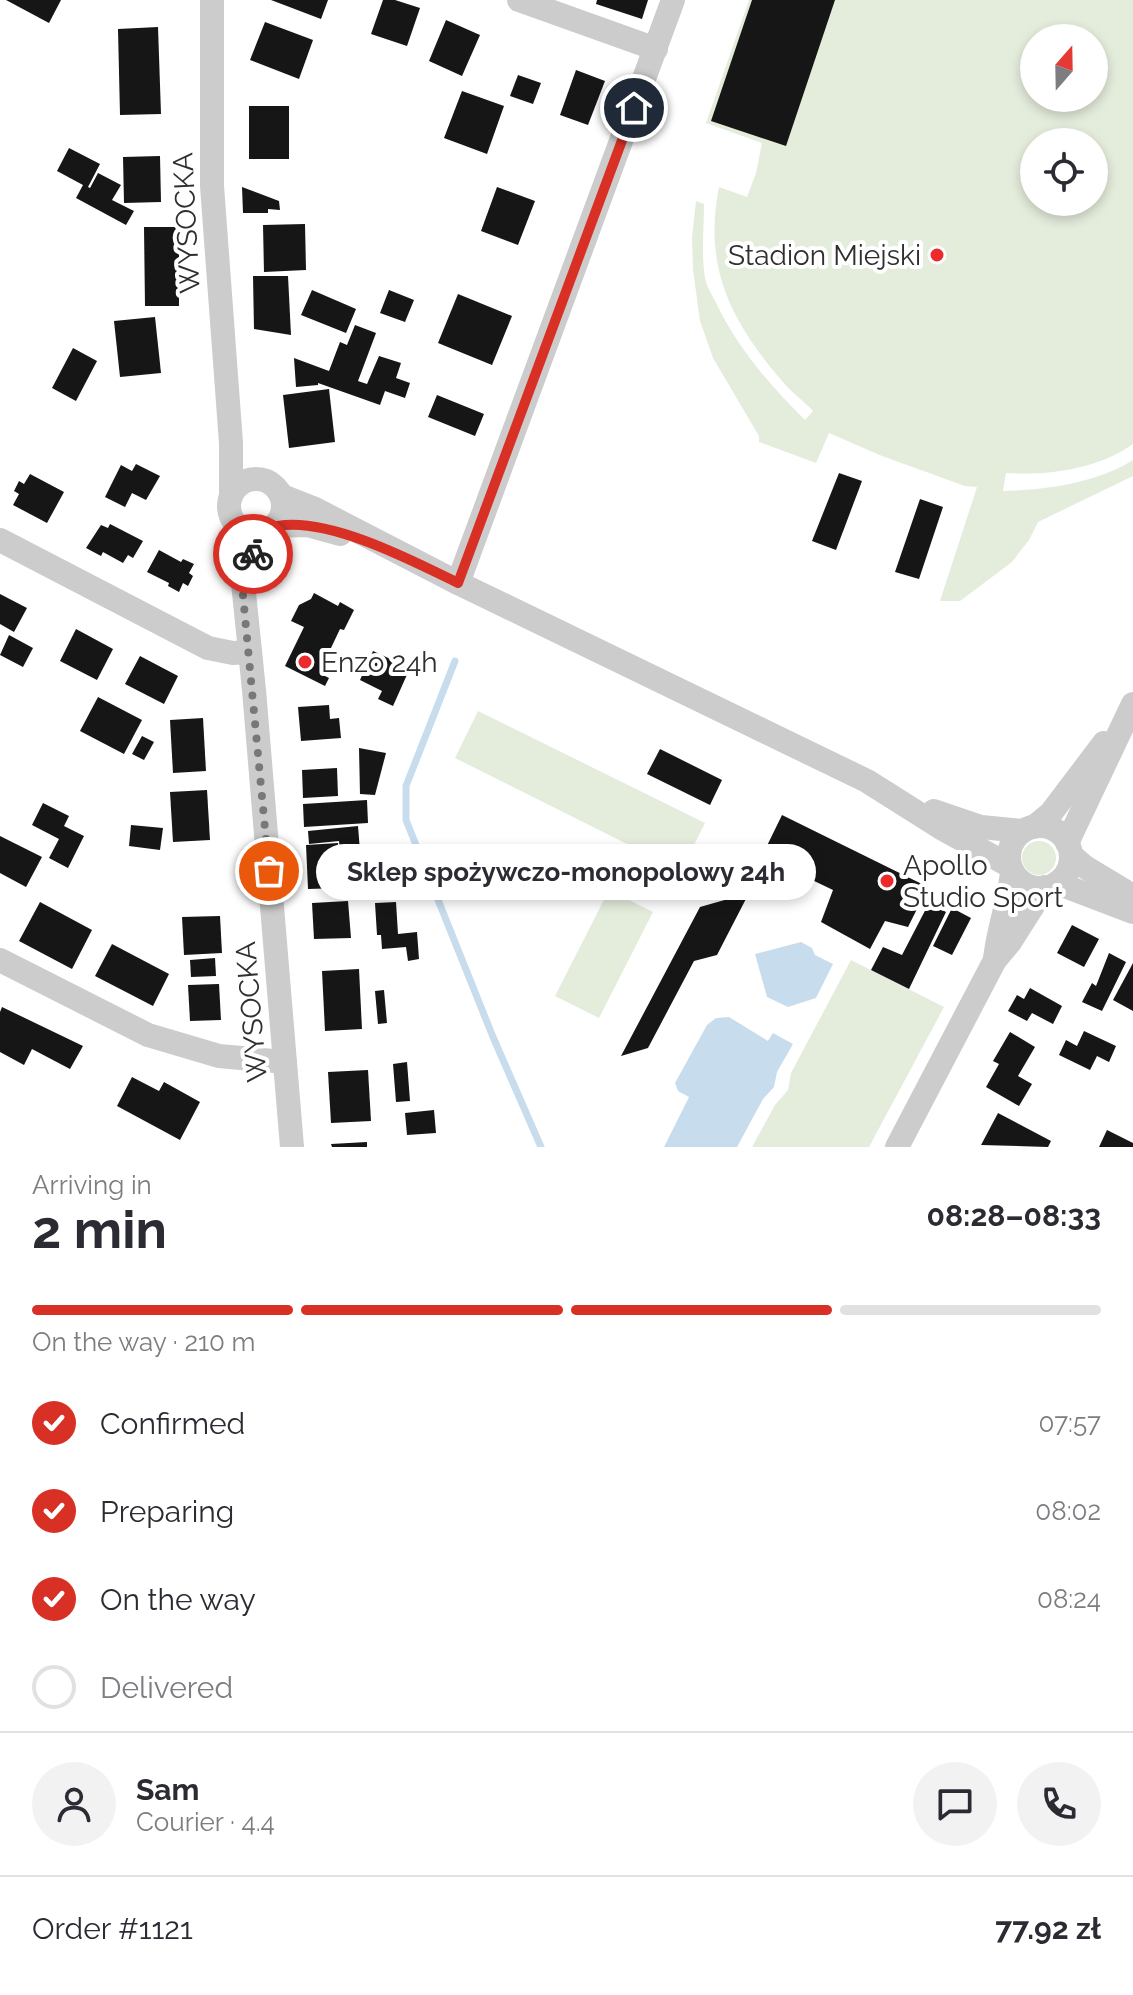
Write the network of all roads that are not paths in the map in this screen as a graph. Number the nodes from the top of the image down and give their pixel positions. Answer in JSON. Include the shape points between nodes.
{"nodes":[{"id":1,"x":212,"y":0,"type":"edge"},
{"id":2,"x":519,"y":0,"type":"edge"},
{"id":3,"x":673,"y":0,"type":"edge"},
{"id":4,"x":656,"y":49,"type":"junction"},
{"id":5,"x":231,"y":443,"type":"junction"},
{"id":6,"x":257,"y":479,"type":"junction"},
{"id":7,"x":231,"y":496,"type":"junction"},
{"id":8,"x":282,"y":496,"type":"junction"},
{"id":9,"x":237,"y":525,"type":"junction"},
{"id":10,"x":268,"y":529,"type":"junction"},
{"id":11,"x":0,"y":540,"type":"edge"},
{"id":12,"x":400,"y":554,"type":"junction"},
{"id":13,"x":458,"y":583,"type":"junction"},
{"id":14,"x":242,"y":585,"type":"junction"},
{"id":15,"x":250,"y":652,"type":"junction"},
{"id":16,"x":1130,"y":709,"type":"edge"},
{"id":17,"x":891,"y":795,"type":"junction"},
{"id":18,"x":1028,"y":829,"type":"junction"},
{"id":19,"x":1069,"y":849,"type":"junction"},
{"id":20,"x":1011,"y":869,"type":"junction"},
{"id":21,"x":1051,"y":885,"type":"junction"},
{"id":22,"x":1133,"y":896,"type":"edge"},
{"id":23,"x":1133,"y":912,"type":"edge"},
{"id":24,"x":0,"y":960,"type":"edge"},
{"id":25,"x":995,"y":960,"type":"junction"},
{"id":26,"x":285,"y":1062,"type":"junction"},
{"id":27,"x":292,"y":1147,"type":"edge"},
{"id":28,"x":897,"y":1147,"type":"edge"}],
"edges":[{"from":1,"to":5,"type":"street","name":"WYSOCKA","via":[[212,186]]},
{"from":2,"to":4,"type":"street"},
{"from":3,"to":4,"type":"street"},
{"from":4,"to":13,"type":"street"},
{"from":5,"to":6,"type":"street"},
{"from":5,"to":7,"type":"street","name":"WYSOCKA"},
{"from":6,"to":7,"type":"street","via":[[242,484]]},
{"from":6,"to":8,"type":"street","via":[[272,484]]},
{"from":7,"to":9,"type":"street","via":[[230,511]]},
{"from":8,"to":10,"type":"street","via":[[283,512]]},
{"from":8,"to":12,"type":"street"},
{"from":9,"to":10,"type":"street","via":[[246,531]]},
{"from":9,"to":14,"type":"street","name":"WYSOCKA"},
{"from":10,"to":12,"type":"street","via":[[321,528]]},
{"from":10,"to":14,"type":"street","name":"WYSOCKA"},
{"from":11,"to":15,"type":"street","via":[[208,648]]},
{"from":12,"to":13,"type":"street"},
{"from":13,"to":17,"type":"street"},
{"from":14,"to":15,"type":"street","name":"WYSOCKA"},
{"from":15,"to":26,"type":"street","name":"WYSOCKA"},
{"from":16,"to":18,"type":"street","via":[[1051,813]]},
{"from":16,"to":19,"type":"street"},
{"from":17,"to":18,"type":"street","via":[[981,827]]},
{"from":17,"to":20,"type":"street"},
{"from":18,"to":19,"type":"street","via":[[1053,830]]},
{"from":18,"to":20,"type":"street","via":[[1011,847]]},
{"from":19,"to":21,"type":"street","via":[[1069,868]]},
{"from":19,"to":22,"type":"street","via":[[1085,867]]},
{"from":20,"to":21,"type":"street","via":[[1026,885]]},
{"from":20,"to":25,"type":"street"},
{"from":21,"to":23,"type":"street"},
{"from":21,"to":25,"type":"street"},
{"from":24,"to":26,"type":"street","via":[[148,1035],[208,1054]]},
{"from":25,"to":28,"type":"street"},
{"from":26,"to":27,"type":"street","name":"WYSOCKA"}]}
